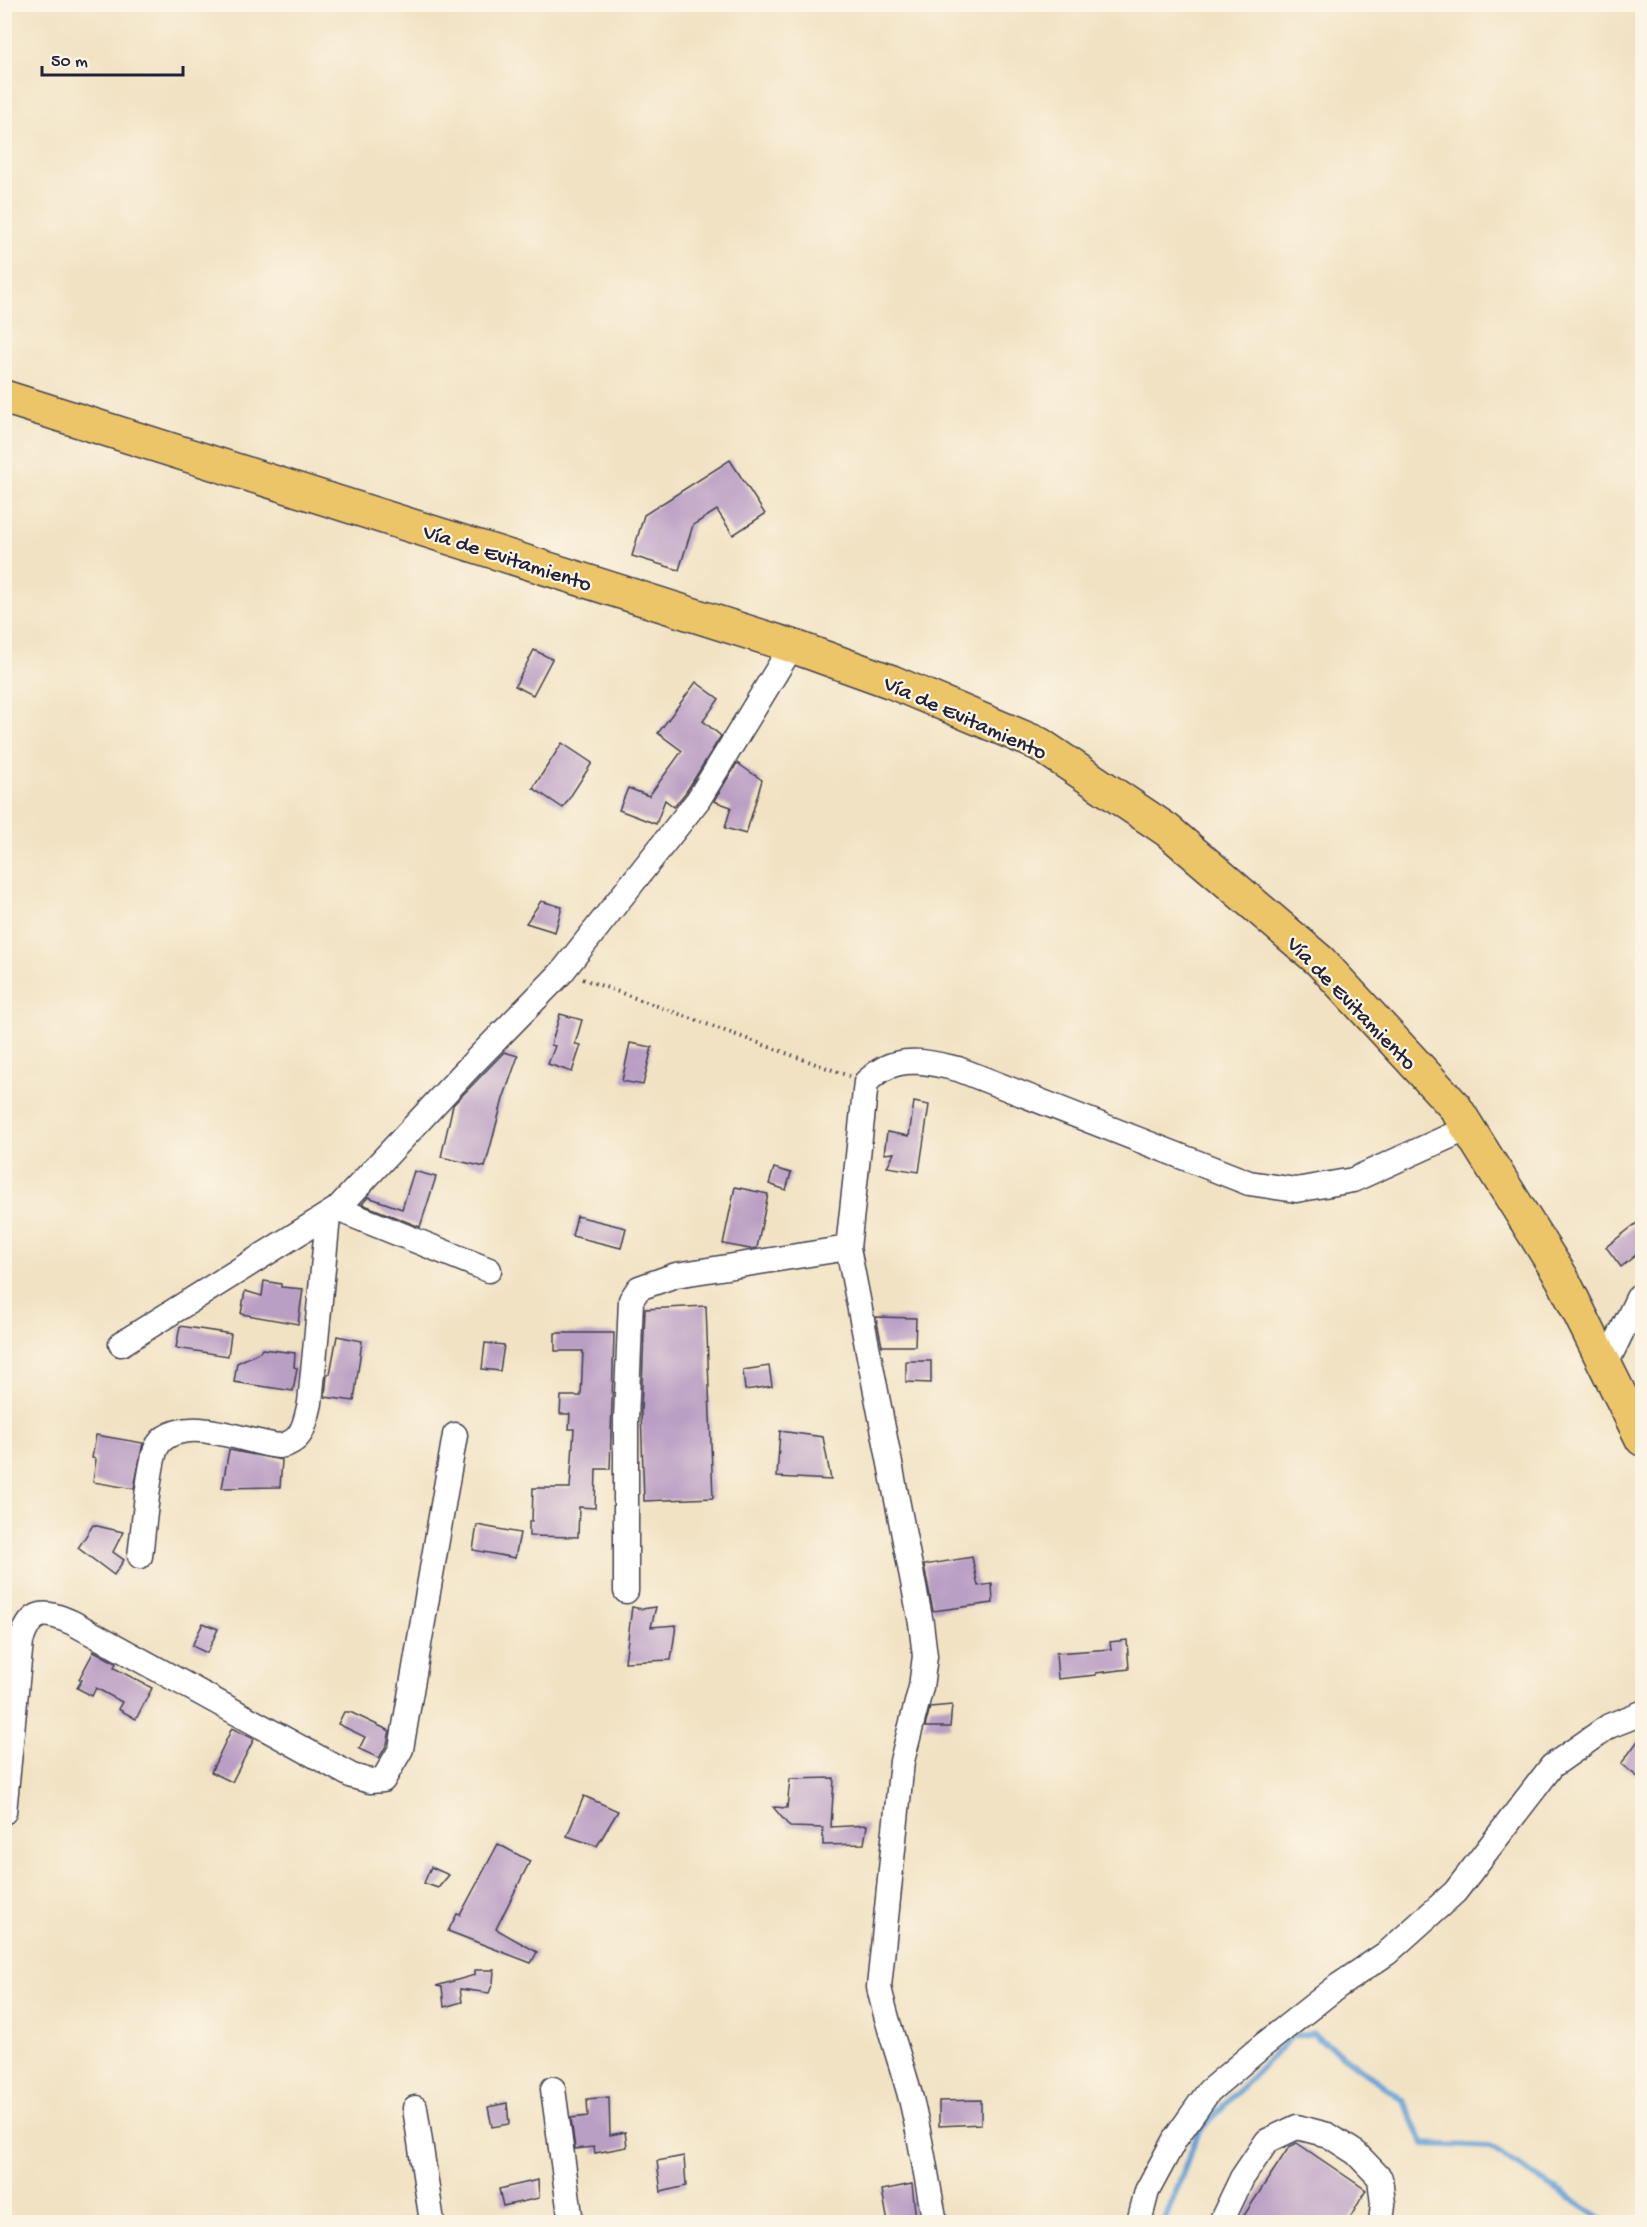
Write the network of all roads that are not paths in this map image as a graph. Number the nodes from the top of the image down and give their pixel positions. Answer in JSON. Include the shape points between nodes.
{"nodes":[{"id":1,"x":4,"y":397,"type":"edge"},
{"id":2,"x":792,"y":646,"type":"junction"},
{"id":3,"x":1468,"y":1128,"type":"junction"},
{"id":4,"x":332,"y":1213,"type":"junction"},
{"id":5,"x":848,"y":1248,"type":"junction"},
{"id":6,"x":489,"y":1270,"type":"dead end"},
{"id":7,"x":1642,"y":1294,"type":"edge"},
{"id":8,"x":121,"y":1344,"type":"dead end"},
{"id":9,"x":1606,"y":1364,"type":"junction"},
{"id":10,"x":455,"y":1435,"type":"dead end"},
{"id":11,"x":1642,"y":1439,"type":"edge"},
{"id":12,"x":140,"y":1556,"type":"dead end"},
{"id":13,"x":626,"y":1591,"type":"dead end"},
{"id":14,"x":1642,"y":1713,"type":"edge"},
{"id":15,"x":4,"y":1812,"type":"edge"},
{"id":16,"x":553,"y":2089,"type":"dead end"},
{"id":17,"x":415,"y":2108,"type":"dead end"},
{"id":18,"x":432,"y":2223,"type":"edge"},
{"id":19,"x":571,"y":2223,"type":"edge"},
{"id":20,"x":935,"y":2223,"type":"edge"},
{"id":21,"x":1139,"y":2223,"type":"edge"},
{"id":22,"x":1221,"y":2223,"type":"edge"},
{"id":23,"x":1381,"y":2223,"type":"edge"}],
"edges":[{"from":1,"to":2,"type":"highway","name":"Vía de Evitamiento"},
{"from":2,"to":3,"type":"highway","name":"Vía de Evitamiento","via":[[892,682],[1039,744],[1167,830],[1320,961],[1455,1107]]},
{"from":2,"to":4,"type":"street","via":[[698,800],[562,972]]},
{"from":3,"to":5,"type":"street","via":[[1353,1180],[1296,1190],[1249,1183],[958,1069],[909,1062],[886,1067],[866,1082]]},
{"from":3,"to":9,"type":"highway","name":"Vía de Evitamiento","via":[[1563,1278]]},
{"from":4,"to":6,"type":"street"},
{"from":4,"to":8,"type":"street"},
{"from":4,"to":12,"type":"street","via":[[305,1425],[289,1445],[278,1446],[201,1430],[170,1434],[157,1445]]},
{"from":5,"to":13,"type":"street","via":[[676,1275],[639,1288],[631,1300]]},
{"from":5,"to":20,"type":"street","via":[[925,1656],[902,1761],[879,1987],[912,2102]]},
{"from":7,"to":9,"type":"street"},
{"from":9,"to":11,"type":"highway","name":"Vía de Evitamiento"},
{"from":10,"to":15,"type":"street","via":[[401,1749],[383,1780],[352,1776],[73,1623],[54,1614],[39,1614],[30,1620],[21,1641]]},
{"from":14,"to":21,"type":"street","via":[[1610,1726],[1552,1766],[1455,1892],[1387,1953],[1338,1986],[1209,2091],[1175,2139],[1147,2191]]},
{"from":16,"to":19,"type":"street"},
{"from":17,"to":18,"type":"street"},
{"from":22,"to":23,"type":"street","via":[[1242,2178],[1267,2141],[1297,2127],[1328,2135],[1356,2153],[1380,2178]]}]}
